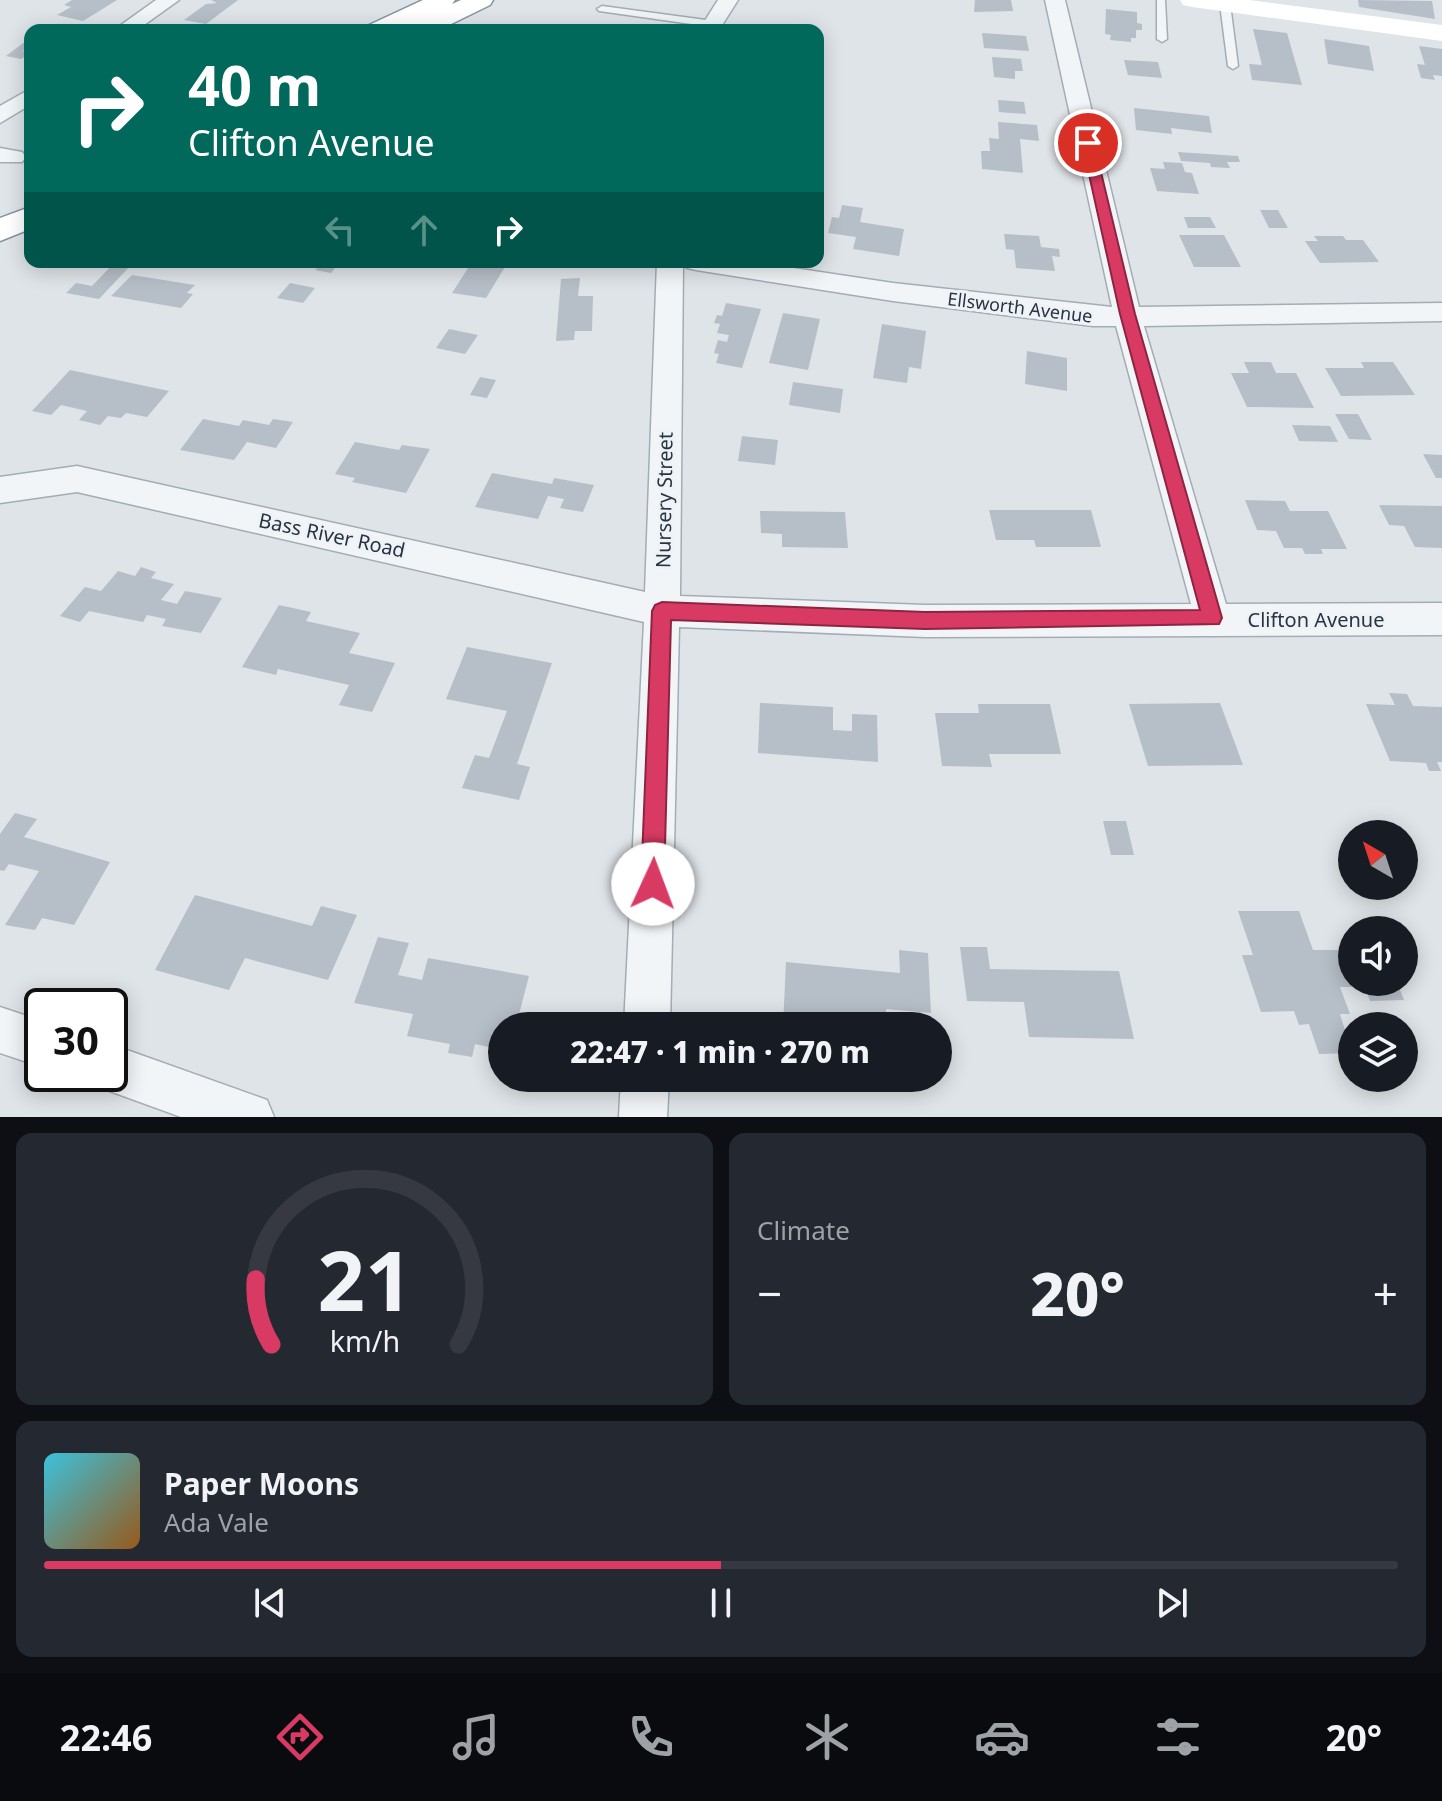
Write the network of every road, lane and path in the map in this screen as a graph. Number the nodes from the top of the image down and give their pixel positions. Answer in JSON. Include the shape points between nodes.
{"nodes":[{"id":1,"x":169,"y":0,"type":"edge"},
{"id":2,"x":443,"y":0,"type":"edge"},
{"id":3,"x":481,"y":0,"type":"edge"},
{"id":4,"x":728,"y":0,"type":"edge"},
{"id":5,"x":1055,"y":0,"type":"edge"},
{"id":6,"x":1161,"y":0,"type":"edge"},
{"id":7,"x":1192,"y":0,"type":"edge"},
{"id":8,"x":1225,"y":4,"type":"junction"},
{"id":9,"x":602,"y":9,"type":"dead end"},
{"id":10,"x":133,"y":24,"type":"edge"},
{"id":11,"x":391,"y":24,"type":"edge"},
{"id":12,"x":431,"y":24,"type":"edge"},
{"id":13,"x":693,"y":24,"type":"edge"},
{"id":14,"x":713,"y":24,"type":"edge"},
{"id":15,"x":1442,"y":33,"type":"edge"},
{"id":16,"x":1162,"y":39,"type":"dead end"},
{"id":17,"x":1233,"y":66,"type":"dead end"},
{"id":18,"x":24,"y":99,"type":"edge"},
{"id":19,"x":0,"y":116,"type":"edge"},
{"id":20,"x":24,"y":194,"type":"edge"},
{"id":21,"x":0,"y":205,"type":"edge"},
{"id":22,"x":24,"y":220,"type":"edge"},
{"id":23,"x":0,"y":231,"type":"edge"},
{"id":24,"x":670,"y":268,"type":"edge"},
{"id":25,"x":735,"y":268,"type":"edge"},
{"id":26,"x":1442,"y":312,"type":"edge"},
{"id":27,"x":1127,"y":314,"type":"junction"},
{"id":28,"x":0,"y":490,"type":"edge"},
{"id":29,"x":662,"y":611,"type":"junction"},
{"id":30,"x":1212,"y":618,"type":"junction"},
{"id":31,"x":1442,"y":619,"type":"edge"},
{"id":32,"x":648,"y":1012,"type":"edge"},
{"id":33,"x":0,"y":1030,"type":"edge"},
{"id":34,"x":24,"y":1038,"type":"edge"},
{"id":35,"x":128,"y":1074,"type":"edge"},
{"id":36,"x":644,"y":1092,"type":"edge"},
{"id":37,"x":250,"y":1117,"type":"edge"},
{"id":38,"x":643,"y":1117,"type":"edge"}],
"edges":[{"from":1,"to":10,"type":"street"},
{"from":2,"to":11,"type":"main road"},
{"from":3,"to":12,"type":"main road"},
{"from":4,"to":14,"type":"street"},
{"from":5,"to":27,"type":"street"},
{"from":6,"to":16,"type":"lane"},
{"from":7,"to":8,"type":"main road"},
{"from":8,"to":15,"type":"main road"},
{"from":8,"to":17,"type":"lane"},
{"from":9,"to":13,"type":"lane"},
{"from":18,"to":19,"type":"street"},
{"from":20,"to":21,"type":"main road"},
{"from":22,"to":23,"type":"main road"},
{"from":24,"to":29,"type":"street","name":"Nursery Street"},
{"from":25,"to":27,"type":"street","name":"Ellsworth Avenue","via":[[1093,317]]},
{"from":26,"to":27,"type":"street","name":"Ellsworth Avenue"},
{"from":27,"to":30,"type":"street"},
{"from":28,"to":29,"type":"street","name":"Bass River Road","via":[[77,479]]},
{"from":29,"to":30,"type":"street","name":"Clifton Avenue","via":[[925,621]]},
{"from":29,"to":32,"type":"street","name":"Nursery Street"},
{"from":30,"to":31,"type":"street","name":"Clifton Avenue"},
{"from":33,"to":34,"type":"street"},
{"from":35,"to":37,"type":"street"},
{"from":36,"to":38,"type":"street"}]}
